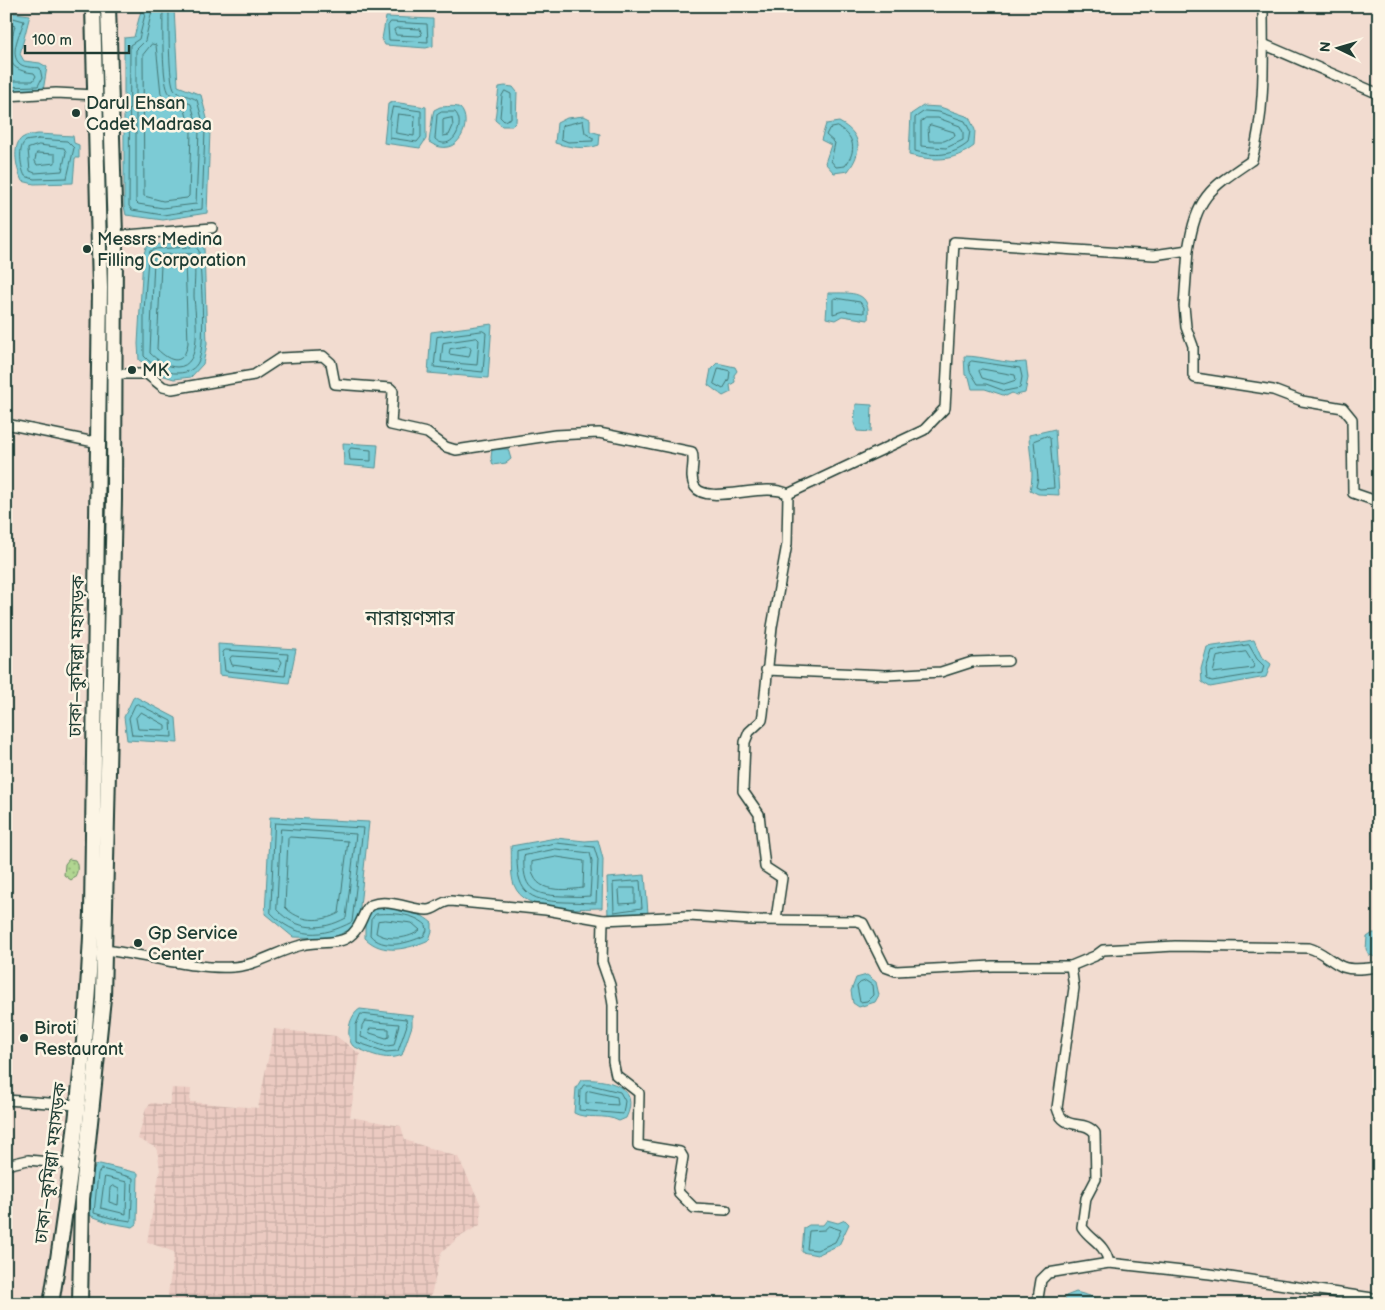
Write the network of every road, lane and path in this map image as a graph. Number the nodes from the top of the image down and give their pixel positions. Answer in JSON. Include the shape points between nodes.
{"nodes":[{"id":1,"x":93,"y":6,"type":"edge"},
{"id":2,"x":108,"y":6,"type":"edge"},
{"id":3,"x":1263,"y":6,"type":"edge"},
{"id":4,"x":1263,"y":44,"type":"junction"},
{"id":5,"x":1379,"y":94,"type":"edge"},
{"id":6,"x":96,"y":95,"type":"junction"},
{"id":7,"x":6,"y":96,"type":"edge"},
{"id":8,"x":212,"y":228,"type":"dead end"},
{"id":9,"x":116,"y":236,"type":"junction"},
{"id":10,"x":1188,"y":250,"type":"junction"},
{"id":11,"x":115,"y":287,"type":"junction"},
{"id":12,"x":100,"y":288,"type":"junction"},
{"id":13,"x":115,"y":374,"type":"junction"},
{"id":14,"x":6,"y":424,"type":"edge"},
{"id":15,"x":99,"y":443,"type":"junction"},
{"id":16,"x":788,"y":494,"type":"junction"},
{"id":17,"x":1379,"y":502,"type":"edge"},
{"id":18,"x":1008,"y":661,"type":"dead end"},
{"id":19,"x":766,"y":670,"type":"junction"},
{"id":20,"x":99,"y":843,"type":"junction"},
{"id":21,"x":776,"y":919,"type":"junction"},
{"id":22,"x":603,"y":920,"type":"junction"},
{"id":23,"x":104,"y":950,"type":"junction"},
{"id":24,"x":1071,"y":966,"type":"junction"},
{"id":25,"x":1379,"y":967,"type":"edge"},
{"id":26,"x":6,"y":1100,"type":"edge"},
{"id":27,"x":77,"y":1105,"type":"junction"},
{"id":28,"x":71,"y":1164,"type":"junction"},
{"id":29,"x":6,"y":1165,"type":"edge"},
{"id":30,"x":726,"y":1210,"type":"dead end"},
{"id":31,"x":59,"y":1257,"type":"junction"},
{"id":32,"x":80,"y":1259,"type":"junction"},
{"id":33,"x":1109,"y":1263,"type":"junction"},
{"id":34,"x":1379,"y":1299,"type":"edge"},
{"id":35,"x":51,"y":1304,"type":"edge"},
{"id":36,"x":80,"y":1304,"type":"edge"},
{"id":37,"x":1037,"y":1304,"type":"edge"}],
"edges":[{"from":1,"to":6,"type":"highway","name":"ঢাকা–কুমিল্লা মহাসড়ক"},
{"from":2,"to":9,"type":"highway","name":"ঢাকা–কুমিল্লা মহাসড়ক"},
{"from":3,"to":4,"type":"street"},
{"from":4,"to":5,"type":"street"},
{"from":4,"to":10,"type":"street","via":[[1258,138],[1252,160],[1206,196],[1197,210]]},
{"from":6,"to":7,"type":"street"},
{"from":6,"to":12,"type":"highway","name":"ঢাকা–কুমিল্লা মহাসড়ক"},
{"from":8,"to":9,"type":"street"},
{"from":9,"to":11,"type":"highway","name":"ঢাকা–কুমিল্লা মহাসড়ক"},
{"from":10,"to":16,"type":"street","via":[[1154,255],[954,242],[945,408],[924,430]]},
{"from":10,"to":17,"type":"street","via":[[1184,306],[1186,327],[1193,346],[1195,378],[1273,390],[1302,401],[1343,408],[1352,419],[1353,493]]},
{"from":11,"to":12,"type":"highway"},
{"from":11,"to":13,"type":"highway","name":"ঢাকা–কুমিল্লা মহাসড়ক"},
{"from":12,"to":15,"type":"highway","name":"ঢাকা–কুমিল্লা মহাসড়ক"},
{"from":13,"to":16,"type":"street","via":[[147,374],[163,387],[172,389],[254,375],[280,358],[323,356],[331,363],[335,384],[390,388],[393,391],[391,425],[428,433],[456,450],[555,435],[599,433],[692,452],[693,482],[702,492],[727,495],[739,491],[780,490]]},
{"from":13,"to":20,"type":"highway","name":"ঢাকা–কুমিল্লা মহাসড়ক","via":[[114,498]]},
{"from":14,"to":15,"type":"street"},
{"from":15,"to":20,"type":"highway","name":"ঢাকা–কুমিল্লা মহাসড়ক"},
{"from":16,"to":19,"type":"street","via":[[787,544]]},
{"from":18,"to":19,"type":"street","via":[[972,662],[941,672],[886,675]]},
{"from":19,"to":21,"type":"street","via":[[762,720],[744,742],[743,791],[758,814],[765,867],[782,878]]},
{"from":20,"to":23,"type":"highway","name":"ঢাকা–কুমিল্লা মহাসড়ক"},
{"from":20,"to":27,"type":"highway","name":"ঢাকা–কুমিল্লা মহাসড়ক"},
{"from":21,"to":22,"type":"street","via":[[689,916]]},
{"from":21,"to":24,"type":"street","via":[[863,923],[885,967],[896,971]]},
{"from":22,"to":23,"type":"street","via":[[546,910],[451,901],[443,901],[426,910],[404,904],[371,905],[366,908],[360,928],[346,939],[303,944],[234,967]]},
{"from":22,"to":30,"type":"street","via":[[602,962],[613,1006],[613,1061],[616,1075],[639,1093],[638,1145],[680,1152],[683,1157],[679,1192],[694,1208]]},
{"from":23,"to":32,"type":"highway","name":"ঢাকা–কুমিল্লা মহাসড়ক","via":[[98,1065],[82,1199]]},
{"from":24,"to":25,"type":"street","via":[[1109,948],[1174,946],[1309,948],[1344,968]]},
{"from":24,"to":33,"type":"street","via":[[1074,988],[1057,1108],[1065,1122],[1095,1133],[1096,1179],[1086,1198],[1082,1227],[1107,1254]]},
{"from":26,"to":27,"type":"street"},
{"from":27,"to":28,"type":"highway","name":"ঢাকা–কুমিল্লা মহাসড়ক"},
{"from":28,"to":29,"type":"street","via":[[28,1160]]},
{"from":28,"to":31,"type":"highway","name":"ঢাকা–কুমিল্লা মহাসড়ক"},
{"from":31,"to":32,"type":"highway"},
{"from":31,"to":35,"type":"highway","name":"ঢাকা–কুমিল্লা মহাসড়ক"},
{"from":32,"to":36,"type":"highway","name":"ঢাকা–কুমিল্লা মহাসড়ক"},
{"from":33,"to":34,"type":"street"},
{"from":33,"to":37,"type":"street","via":[[1048,1273],[1041,1280]]}]}
